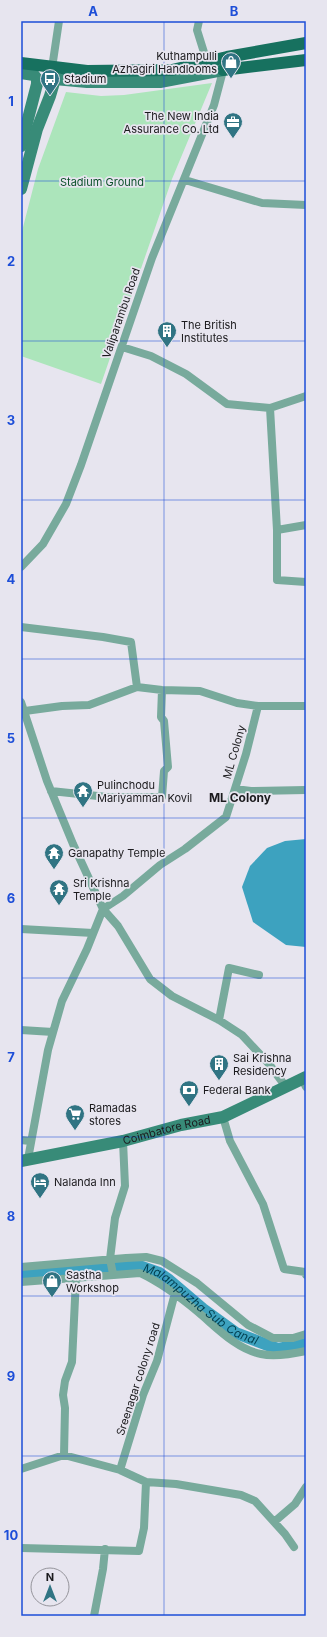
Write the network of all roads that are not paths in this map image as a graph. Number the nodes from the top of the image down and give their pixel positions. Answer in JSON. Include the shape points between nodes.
{"nodes":[{"id":1,"x":59,"y":21,"type":"edge"},
{"id":2,"x":199,"y":21,"type":"edge"},
{"id":3,"x":306,"y":43,"type":"edge"},
{"id":4,"x":227,"y":57,"type":"junction"},
{"id":5,"x":306,"y":60,"type":"edge"},
{"id":6,"x":207,"y":62,"type":"junction"},
{"id":7,"x":21,"y":63,"type":"edge"},
{"id":8,"x":223,"y":70,"type":"junction"},
{"id":9,"x":21,"y":73,"type":"edge"},
{"id":10,"x":53,"y":73,"type":"junction"},
{"id":11,"x":21,"y":146,"type":"edge"},
{"id":12,"x":185,"y":180,"type":"junction"},
{"id":13,"x":21,"y":189,"type":"edge"},
{"id":14,"x":306,"y":205,"type":"edge"},
{"id":15,"x":122,"y":347,"type":"junction"},
{"id":16,"x":306,"y":396,"type":"edge"},
{"id":17,"x":270,"y":408,"type":"junction"},
{"id":18,"x":306,"y":525,"type":"edge"},
{"id":19,"x":277,"y":530,"type":"junction"},
{"id":20,"x":21,"y":567,"type":"edge"},
{"id":21,"x":306,"y":582,"type":"edge"},
{"id":22,"x":21,"y":627,"type":"edge"},
{"id":23,"x":137,"y":687,"type":"junction"},
{"id":24,"x":162,"y":690,"type":"junction"},
{"id":25,"x":21,"y":702,"type":"edge"},
{"id":26,"x":258,"y":706,"type":"junction"},
{"id":27,"x":306,"y":706,"type":"edge"},
{"id":28,"x":25,"y":711,"type":"junction"},
{"id":29,"x":235,"y":789,"type":"junction"},
{"id":30,"x":306,"y":790,"type":"edge"},
{"id":31,"x":51,"y":791,"type":"junction"},
{"id":32,"x":103,"y":908,"type":"junction"},
{"id":33,"x":21,"y":929,"type":"edge"},
{"id":34,"x":93,"y":934,"type":"junction"},
{"id":35,"x":259,"y":974,"type":"dead end"},
{"id":36,"x":218,"y":1020,"type":"junction"},
{"id":37,"x":21,"y":1030,"type":"edge"},
{"id":38,"x":53,"y":1032,"type":"junction"},
{"id":39,"x":305,"y":1081,"type":"edge"},
{"id":40,"x":286,"y":1087,"type":"junction"},
{"id":41,"x":223,"y":1117,"type":"junction"},
{"id":42,"x":21,"y":1140,"type":"edge"},
{"id":43,"x":30,"y":1141,"type":"junction"},
{"id":44,"x":123,"y":1141,"type":"junction"},
{"id":45,"x":24,"y":1160,"type":"edge"},
{"id":46,"x":110,"y":1259,"type":"junction"},
{"id":47,"x":21,"y":1267,"type":"edge"},
{"id":48,"x":113,"y":1274,"type":"junction"},
{"id":49,"x":306,"y":1275,"type":"edge"},
{"id":50,"x":76,"y":1278,"type":"junction"},
{"id":51,"x":21,"y":1282,"type":"edge"},
{"id":52,"x":175,"y":1293,"type":"junction"},
{"id":53,"x":306,"y":1334,"type":"edge"},
{"id":54,"x":306,"y":1351,"type":"edge"},
{"id":55,"x":64,"y":1455,"type":"junction"},
{"id":56,"x":21,"y":1468,"type":"edge"},
{"id":57,"x":120,"y":1470,"type":"junction"},
{"id":58,"x":146,"y":1482,"type":"junction"},
{"id":59,"x":306,"y":1487,"type":"edge"},
{"id":60,"x":274,"y":1522,"type":"junction"},
{"id":61,"x":294,"y":1547,"type":"dead end"},
{"id":62,"x":21,"y":1548,"type":"edge"},
{"id":63,"x":104,"y":1549,"type":"junction"},
{"id":64,"x":94,"y":1616,"type":"edge"}],
"edges":[{"from":1,"to":10,"type":"street"},
{"from":2,"to":6,"type":"street","via":[[197,30]]},
{"from":3,"to":4,"type":"main road"},
{"from":4,"to":6,"type":"main road"},
{"from":4,"to":8,"type":"street","name":"Valiparambu Road"},
{"from":5,"to":8,"type":"main road"},
{"from":6,"to":10,"type":"main road","via":[[164,70]]},
{"from":7,"to":10,"type":"main road"},
{"from":8,"to":10,"type":"street","via":[[160,82],[87,82]]},
{"from":8,"to":12,"type":"street","name":"Valiparambu Road","via":[[214,105]]},
{"from":9,"to":11,"type":"street","via":[[34,75],[37,84]]},
{"from":10,"to":13,"type":"street","via":[[50,96],[37,129]]},
{"from":12,"to":14,"type":"street","via":[[262,203]]},
{"from":12,"to":15,"type":"street","name":"Valiparambu Road","via":[[152,258]]},
{"from":15,"to":17,"type":"street","via":[[151,356],[186,374],[227,404]]},
{"from":15,"to":20,"type":"street","name":"Valiparambu Road","via":[[66,504],[43,544]]},
{"from":16,"to":17,"type":"street"},
{"from":17,"to":19,"type":"street"},
{"from":18,"to":19,"type":"street"},
{"from":19,"to":21,"type":"street","via":[[277,580]]},
{"from":22,"to":23,"type":"street","via":[[131,642]]},
{"from":23,"to":24,"type":"street"},
{"from":23,"to":28,"type":"street","via":[[89,705]]},
{"from":24,"to":26,"type":"street","via":[[200,691],[237,703]]},
{"from":24,"to":31,"type":"street","via":[[161,717],[164,721],[168,767],[164,771],[162,798],[107,797]]},
{"from":25,"to":28,"type":"street"},
{"from":26,"to":27,"type":"street"},
{"from":26,"to":29,"type":"street","name":"ML Colony"},
{"from":28,"to":31,"type":"street"},
{"from":29,"to":30,"type":"street"},
{"from":29,"to":32,"type":"street","name":"ML Colony","via":[[226,817],[123,896]]},
{"from":31,"to":32,"type":"street","via":[[72,844]]},
{"from":32,"to":34,"type":"street"},
{"from":32,"to":36,"type":"street","via":[[118,926],[150,978],[172,996]]},
{"from":33,"to":34,"type":"street"},
{"from":34,"to":38,"type":"street","via":[[62,1001]]},
{"from":35,"to":36,"type":"street","via":[[229,968]]},
{"from":36,"to":40,"type":"street","via":[[242,1035]]},
{"from":37,"to":38,"type":"street"},
{"from":38,"to":43,"type":"street"},
{"from":39,"to":40,"type":"street","name":"Coimbatore Road"},
{"from":40,"to":41,"type":"street","name":"Coimbatore Road"},
{"from":41,"to":44,"type":"street","name":"Coimbatore Road","via":[[181,1124]]},
{"from":41,"to":49,"type":"street","via":[[230,1141],[263,1204],[284,1269],[305,1272]]},
{"from":42,"to":43,"type":"street"},
{"from":43,"to":45,"type":"street"},
{"from":44,"to":45,"type":"street","name":"Coimbatore Road"},
{"from":44,"to":46,"type":"street","via":[[125,1186],[115,1218]]},
{"from":46,"to":47,"type":"street"},
{"from":46,"to":48,"type":"street"},
{"from":46,"to":53,"type":"street","via":[[146,1257],[162,1260],[197,1283],[248,1324],[273,1338],[293,1338]]},
{"from":48,"to":50,"type":"street"},
{"from":48,"to":52,"type":"street","via":[[140,1273]]},
{"from":50,"to":51,"type":"street"},
{"from":50,"to":55,"type":"street","via":[[72,1362],[63,1395]]},
{"from":52,"to":54,"type":"street","via":[[236,1343],[260,1354],[278,1355]]},
{"from":52,"to":57,"type":"street","name":"Sreenagar colony road","via":[[157,1361],[143,1395]]},
{"from":55,"to":56,"type":"street"},
{"from":55,"to":57,"type":"street"},
{"from":57,"to":58,"type":"street"},
{"from":58,"to":60,"type":"street","via":[[176,1484],[241,1495],[255,1501]]},
{"from":58,"to":63,"type":"street","via":[[144,1528],[139,1551]]},
{"from":59,"to":60,"type":"street","via":[[295,1504]]},
{"from":60,"to":61,"type":"street"},
{"from":62,"to":63,"type":"street"},
{"from":63,"to":64,"type":"street","via":[[104,1569]]}]}
